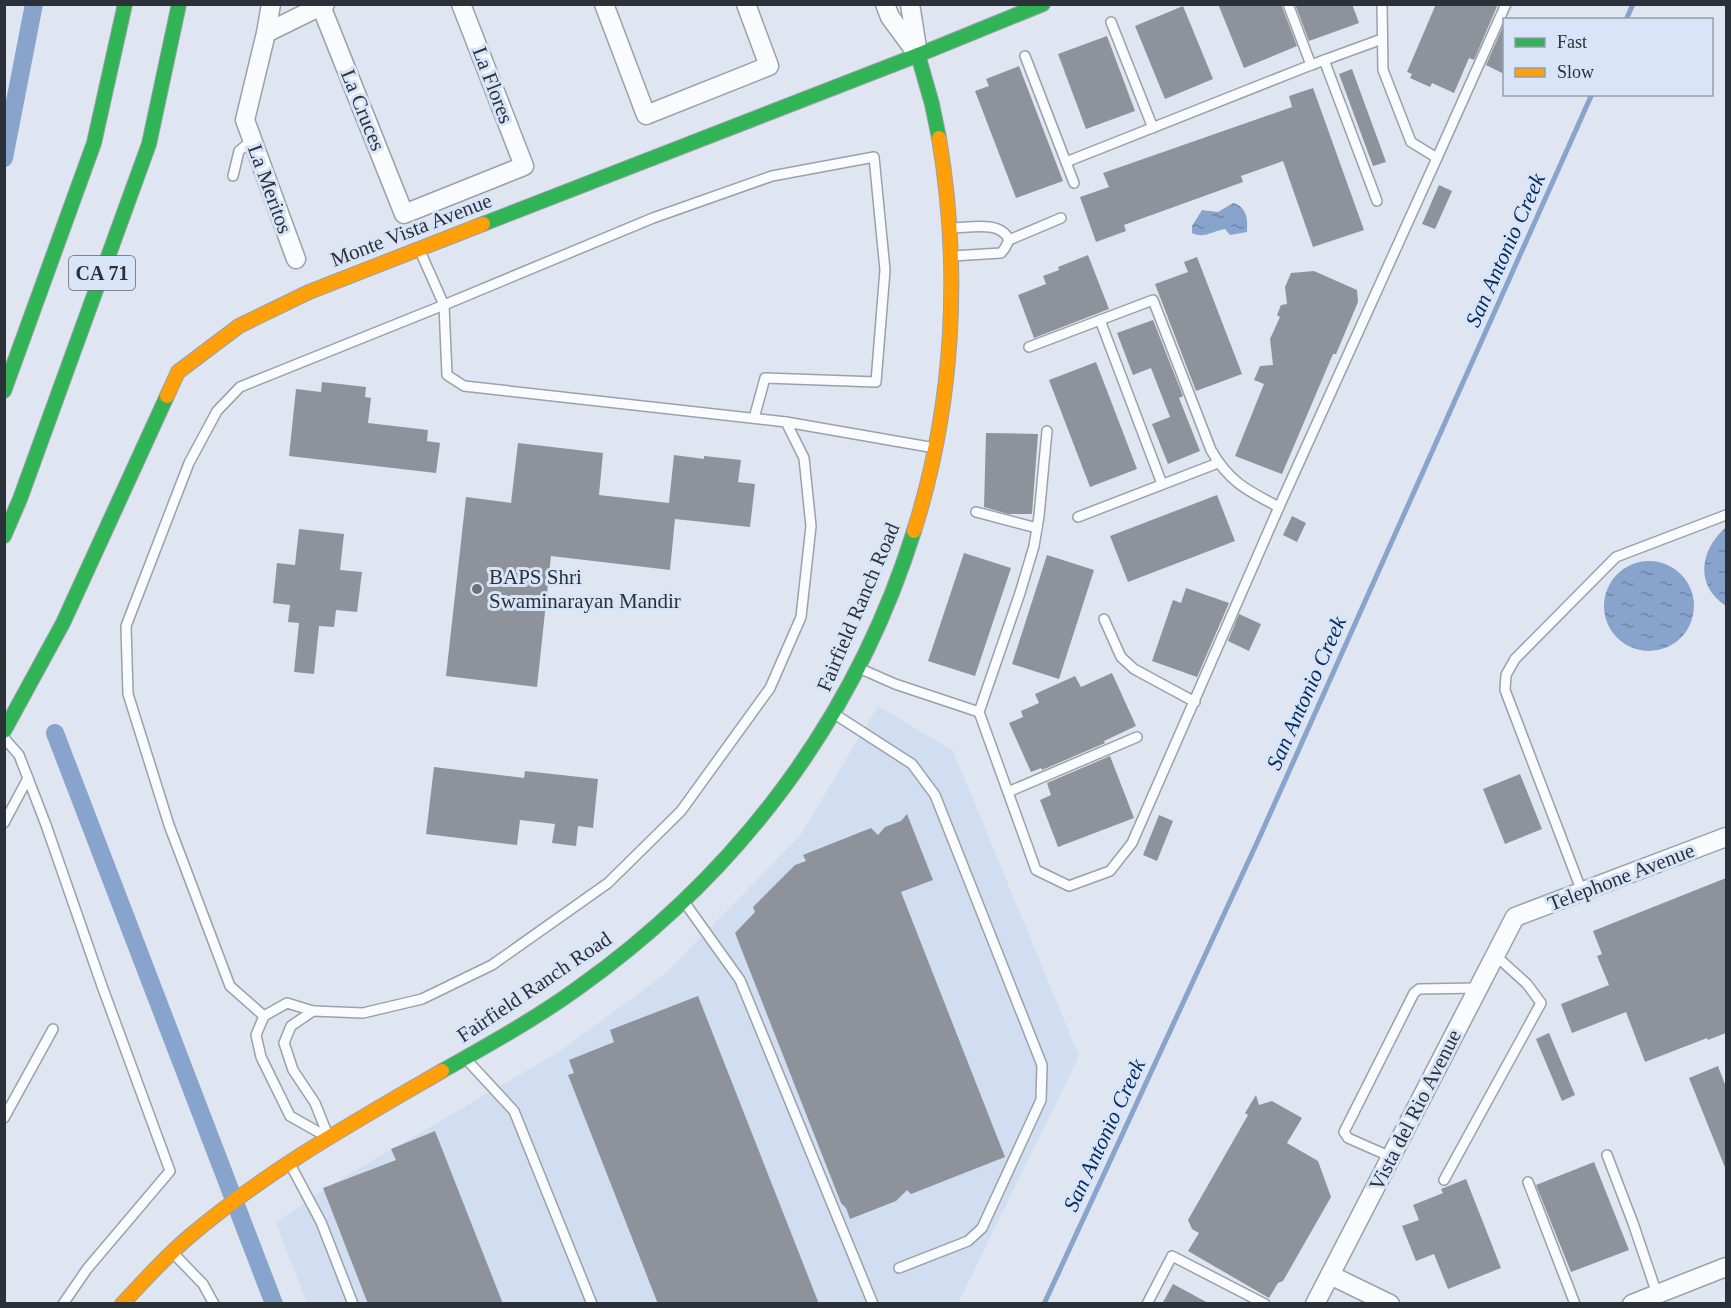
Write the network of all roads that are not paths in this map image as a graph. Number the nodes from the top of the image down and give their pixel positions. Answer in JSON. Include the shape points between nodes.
{"nodes":[{"id":1,"x":124,"y":4,"type":"edge"},
{"id":2,"x":179,"y":4,"type":"edge"},
{"id":3,"x":271,"y":4,"type":"edge"},
{"id":4,"x":461,"y":4,"type":"edge"},
{"id":5,"x":604,"y":4,"type":"edge"},
{"id":6,"x":746,"y":4,"type":"edge"},
{"id":7,"x":885,"y":4,"type":"edge"},
{"id":8,"x":910,"y":4,"type":"edge"},
{"id":9,"x":1043,"y":4,"type":"edge"},
{"id":10,"x":1288,"y":4,"type":"edge"},
{"id":11,"x":1382,"y":4,"type":"edge"},
{"id":12,"x":1506,"y":4,"type":"edge"},
{"id":13,"x":323,"y":5,"type":"edge"},
{"id":14,"x":1112,"y":22,"type":"dead end"},
{"id":15,"x":266,"y":33,"type":"junction"},
{"id":16,"x":1382,"y":39,"type":"junction"},
{"id":17,"x":918,"y":55,"type":"junction"},
{"id":18,"x":1025,"y":56,"type":"dead end"},
{"id":19,"x":1324,"y":60,"type":"junction"},
{"id":20,"x":1311,"y":65,"type":"junction"},
{"id":21,"x":1153,"y":128,"type":"junction"},
{"id":22,"x":252,"y":140,"type":"junction"},
{"id":23,"x":1437,"y":159,"type":"junction"},
{"id":24,"x":1066,"y":162,"type":"junction"},
{"id":25,"x":233,"y":176,"type":"dead end"},
{"id":26,"x":1074,"y":183,"type":"dead end"},
{"id":27,"x":1377,"y":201,"type":"dead end"},
{"id":28,"x":404,"y":214,"type":"joint"},
{"id":29,"x":1061,"y":218,"type":"dead end"},
{"id":30,"x":949,"y":228,"type":"junction"},
{"id":31,"x":1009,"y":240,"type":"junction"},
{"id":32,"x":419,"y":249,"type":"junction"},
{"id":33,"x":950,"y":256,"type":"junction"},
{"id":34,"x":296,"y":259,"type":"dead end"},
{"id":35,"x":444,"y":304,"type":"junction"},
{"id":36,"x":1100,"y":320,"type":"junction"},
{"id":37,"x":1029,"y":347,"type":"dead end"},
{"id":38,"x":4,"y":392,"type":"edge"},
{"id":39,"x":754,"y":418,"type":"junction"},
{"id":40,"x":786,"y":422,"type":"junction"},
{"id":41,"x":1047,"y":431,"type":"dead end"},
{"id":42,"x":936,"y":448,"type":"junction"},
{"id":43,"x":1218,"y":462,"type":"junction"},
{"id":44,"x":1162,"y":484,"type":"junction"},
{"id":45,"x":1279,"y":507,"type":"junction"},
{"id":46,"x":976,"y":512,"type":"dead end"},
{"id":47,"x":1726,"y":515,"type":"edge"},
{"id":48,"x":1078,"y":517,"type":"dead end"},
{"id":49,"x":1037,"y":528,"type":"junction"},
{"id":50,"x":4,"y":536,"type":"edge"},
{"id":51,"x":1104,"y":619,"type":"dead end"},
{"id":52,"x":859,"y":668,"type":"junction"},
{"id":53,"x":1195,"y":702,"type":"junction"},
{"id":54,"x":979,"y":712,"type":"junction"},
{"id":55,"x":834,"y":714,"type":"junction"},
{"id":56,"x":4,"y":731,"type":"edge"},
{"id":57,"x":1137,"y":737,"type":"dead end"},
{"id":58,"x":4,"y":738,"type":"edge"},
{"id":59,"x":28,"y":778,"type":"junction"},
{"id":60,"x":1008,"y":792,"type":"junction"},
{"id":61,"x":4,"y":823,"type":"edge"},
{"id":62,"x":1726,"y":837,"type":"edge"},
{"id":63,"x":1582,"y":892,"type":"junction"},
{"id":64,"x":684,"y":901,"type":"junction"},
{"id":65,"x":1515,"y":917,"type":"joint"},
{"id":66,"x":1495,"y":955,"type":"junction"},
{"id":67,"x":1478,"y":988,"type":"junction"},
{"id":68,"x":313,"y":1011,"type":"junction"},
{"id":69,"x":264,"y":1016,"type":"junction"},
{"id":70,"x":53,"y":1029,"type":"dead end"},
{"id":71,"x":465,"y":1058,"type":"junction"},
{"id":72,"x":4,"y":1118,"type":"edge"},
{"id":73,"x":329,"y":1138,"type":"junction"},
{"id":74,"x":1607,"y":1155,"type":"dead end"},
{"id":75,"x":1390,"y":1157,"type":"junction"},
{"id":76,"x":291,"y":1164,"type":"junction"},
{"id":77,"x":1444,"y":1180,"type":"dead end"},
{"id":78,"x":1528,"y":1182,"type":"dead end"},
{"id":79,"x":172,"y":1252,"type":"junction"},
{"id":80,"x":899,"y":1268,"type":"dead end"},
{"id":81,"x":1726,"y":1268,"type":"edge"},
{"id":82,"x":1330,"y":1275,"type":"junction"},
{"id":83,"x":1657,"y":1294,"type":"junction"},
{"id":84,"x":63,"y":1304,"type":"edge"},
{"id":85,"x":122,"y":1304,"type":"edge"},
{"id":86,"x":214,"y":1304,"type":"edge"},
{"id":87,"x":353,"y":1304,"type":"edge"},
{"id":88,"x":592,"y":1304,"type":"edge"},
{"id":89,"x":873,"y":1304,"type":"edge"},
{"id":90,"x":1147,"y":1304,"type":"edge"},
{"id":91,"x":1266,"y":1304,"type":"edge"},
{"id":92,"x":1315,"y":1304,"type":"edge"},
{"id":93,"x":1390,"y":1304,"type":"edge"},
{"id":94,"x":1575,"y":1304,"type":"edge"},
{"id":95,"x":1632,"y":1304,"type":"edge"}],
"edges":[{"from":1,"to":38,"type":"main road","number":"CA 71","via":[[94,143]]},
{"from":2,"to":50,"type":"main road","number":"CA 71","via":[[149,144]]},
{"from":3,"to":15,"type":"street"},
{"from":4,"to":28,"type":"street","name":"La Flores","via":[[524,166]]},
{"from":5,"to":6,"type":"street","via":[[646,115],[769,66]]},
{"from":7,"to":17,"type":"street"},
{"from":8,"to":17,"type":"street"},
{"from":9,"to":17,"type":"main road","name":"Monte Vista Avenue"},
{"from":10,"to":20,"type":"lane"},
{"from":11,"to":16,"type":"lane"},
{"from":12,"to":23,"type":"lane"},
{"from":13,"to":15,"type":"street"},
{"from":13,"to":28,"type":"street","name":"La Cruces"},
{"from":14,"to":21,"type":"lane"},
{"from":15,"to":22,"type":"street","name":"La Meritos","via":[[244,120]]},
{"from":16,"to":19,"type":"lane"},
{"from":16,"to":23,"type":"lane","via":[[1383,70],[1410,142]]},
{"from":17,"to":30,"type":"main road","name":"Fairfield Ranch Road","via":[[934,108]]},
{"from":17,"to":32,"type":"main road","name":"Monte Vista Avenue"},
{"from":18,"to":24,"type":"lane"},
{"from":19,"to":20,"type":"lane"},
{"from":19,"to":27,"type":"lane"},
{"from":20,"to":21,"type":"lane"},
{"from":21,"to":24,"type":"lane"},
{"from":22,"to":25,"type":"lane","via":[[239,151]]},
{"from":22,"to":34,"type":"street","name":"La Meritos"},
{"from":23,"to":45,"type":"lane"},
{"from":24,"to":26,"type":"lane"},
{"from":29,"to":31,"type":"lane"},
{"from":30,"to":31,"type":"lane","via":[[997,227]]},
{"from":30,"to":33,"type":"main road","name":"Fairfield Ranch Road"},
{"from":31,"to":33,"type":"lane","via":[[1001,253]]},
{"from":32,"to":35,"type":"lane"},
{"from":32,"to":56,"type":"main road","name":"Monte Vista Avenue","via":[[309,292],[239,326],[178,372],[63,623]]},
{"from":33,"to":42,"type":"main road","name":"Fairfield Ranch Road","via":[[949,354]]},
{"from":35,"to":39,"type":"lane","via":[[447,375],[464,386]]},
{"from":35,"to":39,"type":"lane","via":[[654,218],[772,176],[874,157],[885,270],[876,382],[765,378]]},
{"from":35,"to":69,"type":"lane","via":[[240,387],[217,411],[189,463],[126,626],[128,694],[169,825],[230,986]]},
{"from":36,"to":37,"type":"lane"},
{"from":36,"to":43,"type":"lane","via":[[1153,300]]},
{"from":36,"to":44,"type":"lane"},
{"from":39,"to":40,"type":"lane"},
{"from":40,"to":42,"type":"lane"},
{"from":40,"to":68,"type":"lane","via":[[804,458],[812,526],[801,617],[770,688],[681,811],[608,883],[492,965],[422,999],[363,1013]]},
{"from":41,"to":49,"type":"lane"},
{"from":42,"to":52,"type":"main road","name":"Fairfield Ranch Road","via":[[915,529]]},
{"from":43,"to":44,"type":"lane"},
{"from":43,"to":45,"type":"lane","via":[[1236,484]]},
{"from":44,"to":48,"type":"lane"},
{"from":45,"to":53,"type":"lane"},
{"from":46,"to":49,"type":"lane"},
{"from":47,"to":63,"type":"lane","via":[[1616,557],[1540,632],[1506,675],[1505,690]]},
{"from":49,"to":54,"type":"lane","via":[[1020,594]]},
{"from":51,"to":53,"type":"lane","via":[[1121,657],[1134,669]]},
{"from":52,"to":54,"type":"lane"},
{"from":52,"to":55,"type":"main road","name":"Fairfield Ranch Road"},
{"from":53,"to":60,"type":"lane","via":[[1132,843],[1110,871],[1069,886],[1036,870]]},
{"from":54,"to":60,"type":"lane"},
{"from":55,"to":64,"type":"main road","name":"Fairfield Ranch Road","via":[[756,824]]},
{"from":55,"to":80,"type":"lane","via":[[912,764],[935,795],[1042,1065],[1041,1100],[982,1228],[968,1241]]},
{"from":57,"to":60,"type":"lane"},
{"from":58,"to":59,"type":"lane","via":[[19,755]]},
{"from":59,"to":61,"type":"lane"},
{"from":59,"to":84,"type":"lane","via":[[170,1171],[87,1269]]},
{"from":62,"to":63,"type":"street","name":"Telephone Avenue"},
{"from":63,"to":65,"type":"street","name":"Telephone Avenue"},
{"from":64,"to":71,"type":"main road","name":"Fairfield Ranch Road","via":[[583,984]]},
{"from":64,"to":89,"type":"lane","via":[[740,980]]},
{"from":65,"to":66,"type":"street","name":"Vista del Rio Avenue"},
{"from":66,"to":67,"type":"street","name":"Vista del Rio Avenue"},
{"from":66,"to":77,"type":"lane","via":[[1527,984],[1541,1003]]},
{"from":67,"to":75,"type":"street","name":"Vista del Rio Avenue"},
{"from":67,"to":75,"type":"lane","via":[[1419,989],[1414,993],[1344,1132],[1348,1138]]},
{"from":68,"to":69,"type":"lane","via":[[287,1003]]},
{"from":68,"to":73,"type":"lane","via":[[291,1026],[284,1043],[293,1070],[315,1103]]},
{"from":69,"to":73,"type":"lane","via":[[256,1035],[275,1088],[290,1116]]},
{"from":70,"to":72,"type":"lane"},
{"from":71,"to":73,"type":"main road","name":"Fairfield Ranch Road"},
{"from":71,"to":88,"type":"lane","via":[[514,1111]]},
{"from":73,"to":76,"type":"main road","name":"Fairfield Ranch Road"},
{"from":74,"to":83,"type":"lane"},
{"from":75,"to":82,"type":"street","name":"Vista del Rio Avenue"},
{"from":76,"to":79,"type":"main road","name":"Fairfield Ranch Road"},
{"from":76,"to":87,"type":"lane","via":[[321,1222]]},
{"from":78,"to":94,"type":"lane"},
{"from":79,"to":85,"type":"main road","name":"Fairfield Ranch Road"},
{"from":79,"to":86,"type":"lane","via":[[203,1284]]},
{"from":81,"to":83,"type":"street"},
{"from":82,"to":92,"type":"street","name":"Vista del Rio Avenue"},
{"from":82,"to":93,"type":"street"},
{"from":83,"to":95,"type":"street"},
{"from":90,"to":91,"type":"lane","via":[[1172,1256]]}]}
